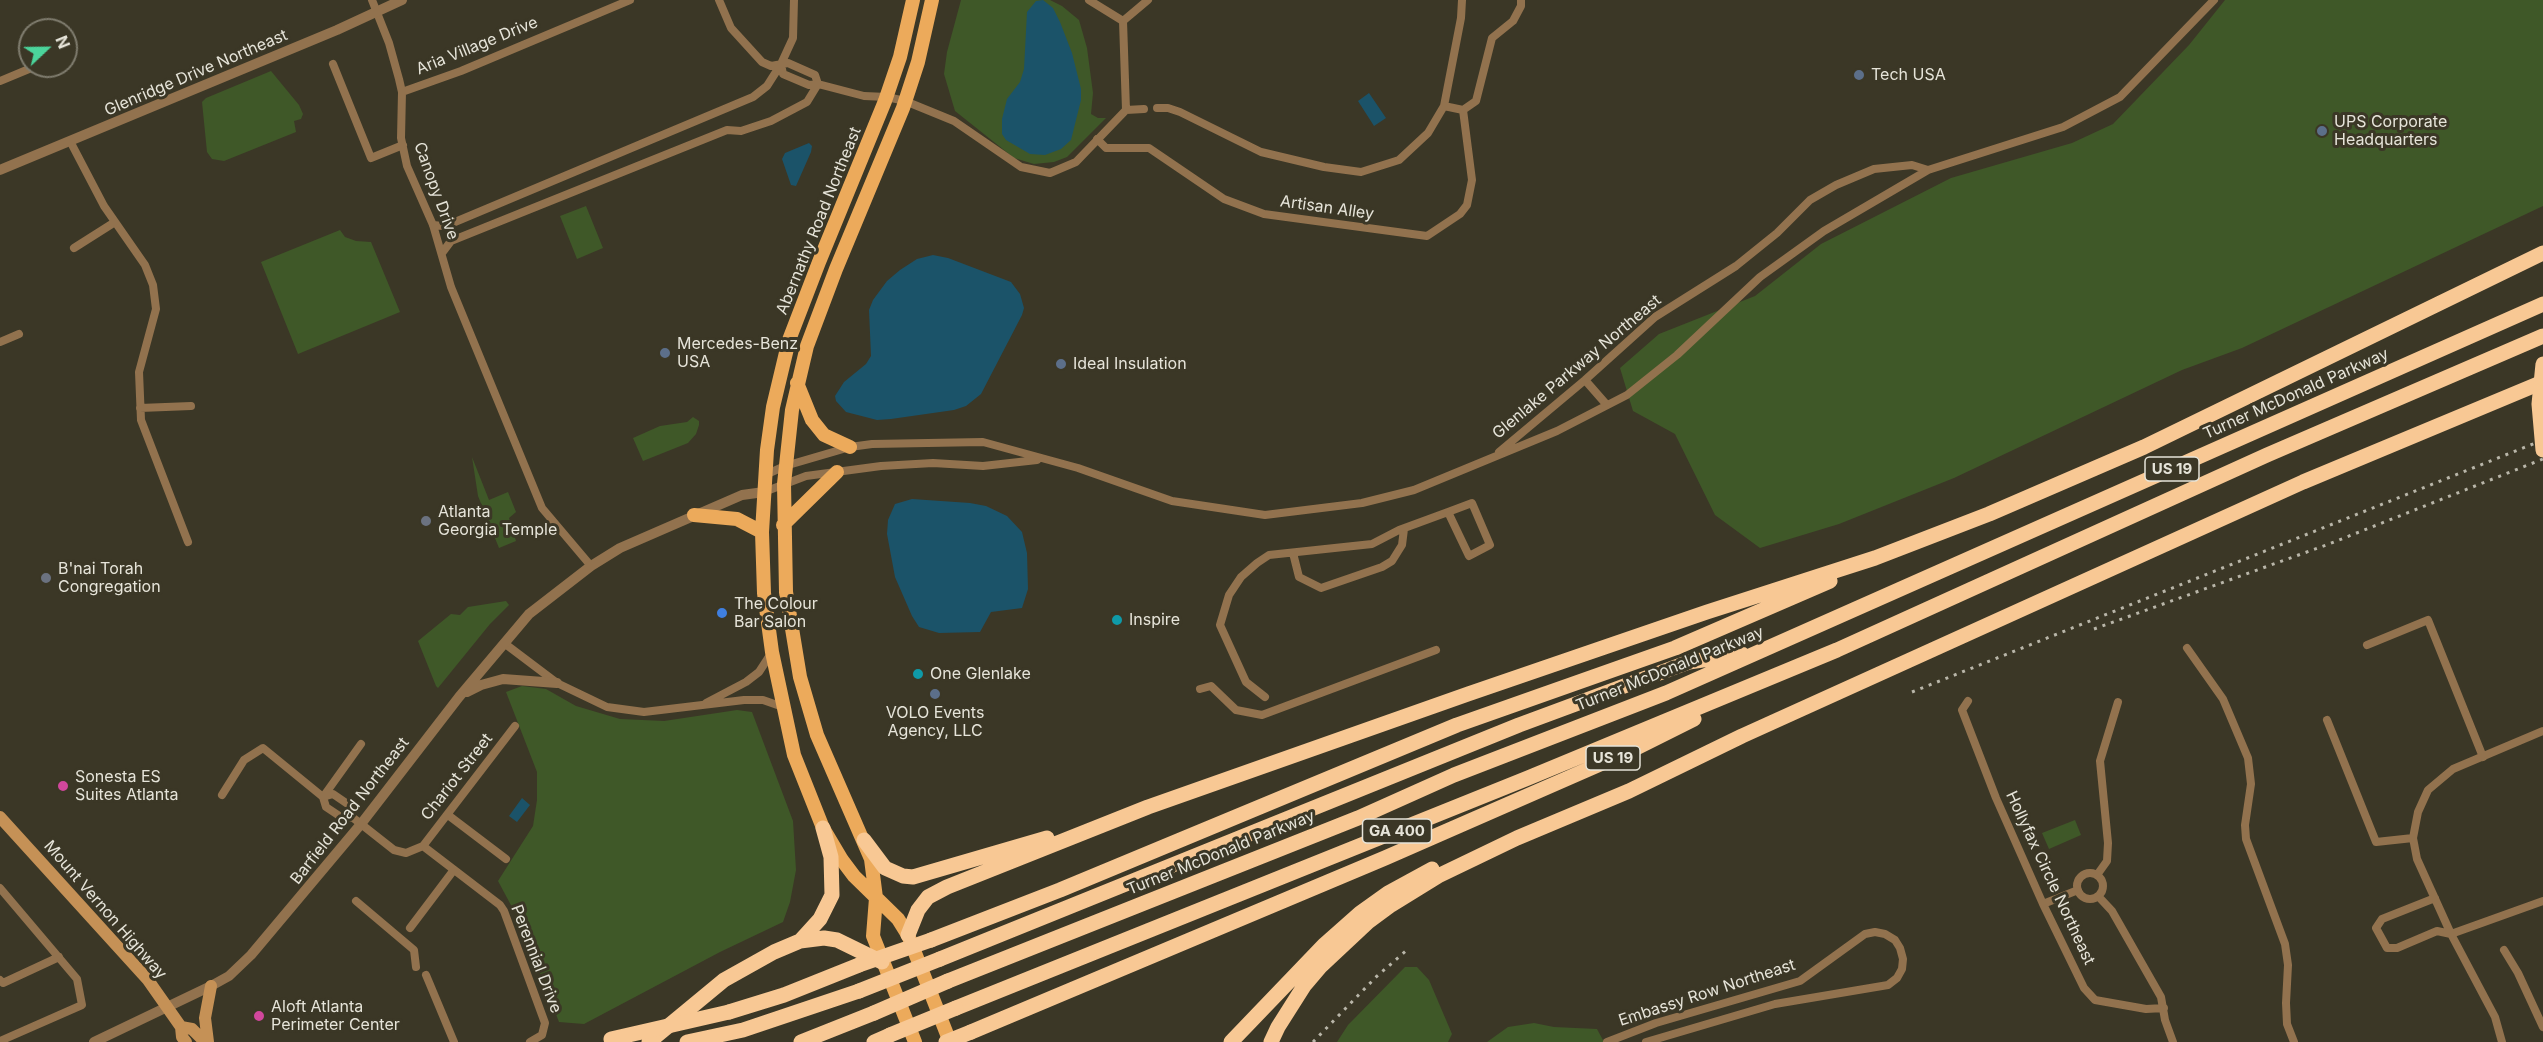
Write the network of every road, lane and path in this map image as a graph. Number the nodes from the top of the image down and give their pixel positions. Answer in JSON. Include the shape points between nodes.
{"nodes":[{"id":1,"x":372,"y":0,"type":"edge"},
{"id":2,"x":402,"y":0,"type":"edge"},
{"id":3,"x":630,"y":0,"type":"edge"},
{"id":4,"x":719,"y":0,"type":"edge"},
{"id":5,"x":794,"y":0,"type":"edge"},
{"id":6,"x":913,"y":0,"type":"edge"},
{"id":7,"x":932,"y":0,"type":"edge"},
{"id":8,"x":1089,"y":0,"type":"edge"},
{"id":9,"x":1148,"y":0,"type":"edge"},
{"id":10,"x":1462,"y":0,"type":"edge"},
{"id":11,"x":1521,"y":0,"type":"edge"},
{"id":12,"x":2214,"y":0,"type":"edge"},
{"id":13,"x":377,"y":12,"type":"junction"},
{"id":14,"x":1123,"y":21,"type":"junction"},
{"id":15,"x":333,"y":64,"type":"dead end"},
{"id":16,"x":781,"y":64,"type":"junction"},
{"id":17,"x":18,"y":73,"type":"edge"},
{"id":18,"x":0,"y":80,"type":"edge"},
{"id":19,"x":818,"y":84,"type":"junction"},
{"id":20,"x":402,"y":92,"type":"junction"},
{"id":21,"x":887,"y":97,"type":"junction"},
{"id":22,"x":905,"y":101,"type":"junction"},
{"id":23,"x":1444,"y":106,"type":"junction"},
{"id":24,"x":1157,"y":108,"type":"dead end"},
{"id":25,"x":1144,"y":109,"type":"dead end"},
{"id":26,"x":1126,"y":110,"type":"junction"},
{"id":27,"x":1463,"y":110,"type":"junction"},
{"id":28,"x":1097,"y":139,"type":"junction"},
{"id":29,"x":70,"y":141,"type":"junction"},
{"id":30,"x":403,"y":145,"type":"junction"},
{"id":31,"x":0,"y":170,"type":"edge"},
{"id":32,"x":1928,"y":170,"type":"junction"},
{"id":33,"x":115,"y":222,"type":"junction"},
{"id":34,"x":433,"y":225,"type":"junction"},
{"id":35,"x":74,"y":248,"type":"dead end"},
{"id":36,"x":442,"y":253,"type":"junction"},
{"id":37,"x":2543,"y":253,"type":"edge"},
{"id":38,"x":2543,"y":304,"type":"edge"},
{"id":39,"x":19,"y":334,"type":"dead end"},
{"id":40,"x":2543,"y":336,"type":"edge"},
{"id":41,"x":0,"y":342,"type":"edge"},
{"id":42,"x":2543,"y":364,"type":"edge"},
{"id":43,"x":1585,"y":380,"type":"junction"},
{"id":44,"x":2543,"y":382,"type":"edge"},
{"id":45,"x":797,"y":383,"type":"junction"},
{"id":46,"x":1606,"y":404,"type":"junction"},
{"id":47,"x":191,"y":406,"type":"dead end"},
{"id":48,"x":140,"y":408,"type":"junction"},
{"id":49,"x":850,"y":447,"type":"junction"},
{"id":50,"x":2543,"y":450,"type":"edge"},
{"id":51,"x":1491,"y":458,"type":"junction"},
{"id":52,"x":1044,"y":460,"type":"junction"},
{"id":53,"x":785,"y":466,"type":"junction"},
{"id":54,"x":837,"y":472,"type":"junction"},
{"id":55,"x":765,"y":476,"type":"junction"},
{"id":56,"x":784,"y":484,"type":"junction"},
{"id":57,"x":764,"y":492,"type":"junction"},
{"id":58,"x":745,"y":494,"type":"junction"},
{"id":59,"x":1448,"y":512,"type":"junction"},
{"id":60,"x":694,"y":515,"type":"junction"},
{"id":61,"x":783,"y":525,"type":"junction"},
{"id":62,"x":1404,"y":529,"type":"junction"},
{"id":63,"x":762,"y":532,"type":"junction"},
{"id":64,"x":188,"y":542,"type":"dead end"},
{"id":65,"x":1293,"y":553,"type":"junction"},
{"id":66,"x":1875,"y":558,"type":"junction"},
{"id":67,"x":591,"y":566,"type":"junction"},
{"id":68,"x":504,"y":643,"type":"junction"},
{"id":69,"x":2367,"y":645,"type":"dead end"},
{"id":70,"x":2187,"y":648,"type":"dead end"},
{"id":71,"x":1436,"y":650,"type":"dead end"},
{"id":72,"x":1765,"y":650,"type":"junction"},
{"id":73,"x":1837,"y":650,"type":"junction"},
{"id":74,"x":772,"y":652,"type":"junction"},
{"id":75,"x":557,"y":683,"type":"junction"},
{"id":76,"x":1200,"y":689,"type":"dead end"},
{"id":77,"x":459,"y":697,"type":"junction"},
{"id":78,"x":1265,"y":697,"type":"dead end"},
{"id":79,"x":1968,"y":701,"type":"dead end"},
{"id":80,"x":2118,"y":702,"type":"dead end"},
{"id":81,"x":701,"y":706,"type":"junction"},
{"id":82,"x":783,"y":708,"type":"junction"},
{"id":83,"x":2327,"y":720,"type":"dead end"},
{"id":84,"x":515,"y":726,"type":"dead end"},
{"id":85,"x":2542,"y":735,"type":"edge"},
{"id":86,"x":361,"y":744,"type":"dead end"},
{"id":87,"x":2483,"y":757,"type":"junction"},
{"id":88,"x":222,"y":795,"type":"dead end"},
{"id":89,"x":323,"y":797,"type":"junction"},
{"id":90,"x":1148,"y":807,"type":"junction"},
{"id":91,"x":448,"y":815,"type":"junction"},
{"id":92,"x":0,"y":817,"type":"edge"},
{"id":93,"x":357,"y":820,"type":"junction"},
{"id":94,"x":823,"y":828,"type":"junction"},
{"id":95,"x":1517,"y":838,"type":"junction"},
{"id":96,"x":2413,"y":838,"type":"junction"},
{"id":97,"x":864,"y":840,"type":"junction"},
{"id":98,"x":423,"y":846,"type":"junction"},
{"id":99,"x":506,"y":859,"type":"dead end"},
{"id":100,"x":453,"y":871,"type":"junction"},
{"id":101,"x":2097,"y":875,"type":"junction"},
{"id":102,"x":0,"y":888,"type":"edge"},
{"id":103,"x":2078,"y":891,"type":"junction"},
{"id":104,"x":2098,"y":896,"type":"junction"},
{"id":105,"x":876,"y":898,"type":"junction"},
{"id":106,"x":2435,"y":898,"type":"junction"},
{"id":107,"x":2543,"y":901,"type":"edge"},
{"id":108,"x":356,"y":902,"type":"dead end"},
{"id":109,"x":2043,"y":904,"type":"junction"},
{"id":110,"x":410,"y":928,"type":"dead end"},
{"id":111,"x":2451,"y":934,"type":"junction"},
{"id":112,"x":908,"y":935,"type":"junction"},
{"id":113,"x":800,"y":941,"type":"junction"},
{"id":114,"x":2504,"y":950,"type":"dead end"},
{"id":115,"x":59,"y":957,"type":"junction"},
{"id":116,"x":882,"y":962,"type":"junction"},
{"id":117,"x":416,"y":967,"type":"dead end"},
{"id":118,"x":426,"y":975,"type":"dead end"},
{"id":119,"x":0,"y":980,"type":"edge"},
{"id":120,"x":211,"y":986,"type":"junction"},
{"id":121,"x":168,"y":1008,"type":"junction"},
{"id":122,"x":2164,"y":1008,"type":"junction"},
{"id":123,"x":182,"y":1027,"type":"junction"},
{"id":124,"x":2543,"y":1027,"type":"edge"},
{"id":125,"x":0,"y":1041,"type":"edge"},
{"id":126,"x":608,"y":1041,"type":"edge"},
{"id":127,"x":94,"y":1042,"type":"edge"},
{"id":128,"x":186,"y":1042,"type":"edge"},
{"id":129,"x":206,"y":1042,"type":"edge"},
{"id":130,"x":454,"y":1042,"type":"edge"},
{"id":131,"x":530,"y":1042,"type":"edge"},
{"id":132,"x":649,"y":1042,"type":"edge"},
{"id":133,"x":687,"y":1042,"type":"edge"},
{"id":134,"x":801,"y":1042,"type":"edge"},
{"id":135,"x":874,"y":1042,"type":"edge"},
{"id":136,"x":915,"y":1042,"type":"edge"},
{"id":137,"x":948,"y":1042,"type":"edge"},
{"id":138,"x":1231,"y":1042,"type":"edge"},
{"id":139,"x":1271,"y":1042,"type":"edge"},
{"id":140,"x":1607,"y":1042,"type":"edge"},
{"id":141,"x":1646,"y":1042,"type":"edge"},
{"id":142,"x":2173,"y":1042,"type":"edge"},
{"id":143,"x":2294,"y":1042,"type":"edge"},
{"id":144,"x":2502,"y":1042,"type":"edge"}],
"edges":[{"from":1,"to":13,"type":"street","name":"Canopy Drive"},
{"from":2,"to":13,"type":"street","name":"Glenridge Drive Northeast"},
{"from":3,"to":20,"type":"street","name":"Aria Village Drive"},
{"from":4,"to":16,"type":"street","via":[[731,28],[756,56],[771,66]]},
{"from":5,"to":16,"type":"street","via":[[793,38]]},
{"from":6,"to":21,"type":"main road","name":"Abernathy Road Northeast"},
{"from":7,"to":22,"type":"main road","name":"Abernathy Road Northeast"},
{"from":8,"to":14,"type":"street"},
{"from":9,"to":14,"type":"street"},
{"from":10,"to":23,"type":"street"},
{"from":11,"to":27,"type":"street","via":[[1514,21],[1492,38],[1476,101]]},
{"from":12,"to":32,"type":"street","name":"Glenlake Parkway Northeast","via":[[2120,97],[2063,127]]},
{"from":13,"to":20,"type":"street","name":"Canopy Drive"},
{"from":13,"to":29,"type":"street","name":"Glenridge Drive Northeast"},
{"from":14,"to":26,"type":"street"},
{"from":15,"to":30,"type":"street","via":[[371,158]]},
{"from":16,"to":19,"type":"street","via":[[783,74],[809,85]]},
{"from":16,"to":34,"type":"street","via":[[767,86],[753,97],[455,222]]},
{"from":17,"to":18,"type":"street"},
{"from":19,"to":21,"type":"street","via":[[864,96]]},
{"from":19,"to":36,"type":"street","via":[[807,102],[771,121],[741,131],[727,130],[451,241]]},
{"from":20,"to":30,"type":"street","name":"Canopy Drive"},
{"from":21,"to":22,"type":"street"},
{"from":21,"to":55,"type":"main road","name":"Abernathy Road Northeast","via":[[789,340],[773,407]]},
{"from":22,"to":28,"type":"street","via":[[954,121],[1021,167],[1050,173],[1077,162]]},
{"from":22,"to":45,"type":"main road","name":"Abernathy Road Northeast","via":[[836,269]]},
{"from":23,"to":24,"type":"street","via":[[1428,134],[1399,160],[1361,172],[1261,152],[1179,112]]},
{"from":23,"to":27,"type":"street"},
{"from":25,"to":26,"type":"street"},
{"from":26,"to":28,"type":"street"},
{"from":27,"to":28,"type":"street","name":"Artisan Alley","via":[[1472,180],[1467,205],[1427,236],[1264,214],[1224,199],[1149,148],[1106,148]]},
{"from":29,"to":31,"type":"street","name":"Glenridge Drive Northeast"},
{"from":29,"to":33,"type":"street"},
{"from":30,"to":34,"type":"street","name":"Canopy Drive","via":[[407,166]]},
{"from":32,"to":43,"type":"street","name":"Glenlake Parkway Northeast","via":[[1912,165],[1874,170],[1836,184],[1810,200],[1777,233],[1719,277],[1655,317]]},
{"from":32,"to":46,"type":"street","name":"Glenlake Parkway Northeast","via":[[1824,231],[1769,270],[1677,355],[1628,394]]},
{"from":33,"to":35,"type":"street"},
{"from":33,"to":48,"type":"street","via":[[145,265],[153,285],[156,309],[139,372]]},
{"from":34,"to":36,"type":"street","name":"Canopy Drive"},
{"from":36,"to":67,"type":"street","name":"Canopy Drive","via":[[451,287],[535,494],[542,508]]},
{"from":37,"to":66,"type":"highway","via":[[2144,447]]},
{"from":38,"to":72,"type":"highway","name":"Turner McDonald Parkway","number":"US 19"},
{"from":39,"to":41,"type":"street"},
{"from":40,"to":73,"type":"highway","number":"US 19","via":[[2287,446]]},
{"from":42,"to":50,"type":"highway","bridge":true,"via":[[2539,404]]},
{"from":43,"to":46,"type":"street"},
{"from":43,"to":51,"type":"street","name":"Glenlake Parkway Northeast"},
{"from":44,"to":95,"type":"highway","via":[[2304,482]]},
{"from":45,"to":49,"type":"main road","via":[[812,420],[825,435]]},
{"from":45,"to":53,"type":"main road","name":"Abernathy Road Northeast"},
{"from":46,"to":51,"type":"street","name":"Glenlake Parkway Northeast","via":[[1557,431]]},
{"from":47,"to":48,"type":"street"},
{"from":48,"to":64,"type":"street","via":[[141,420]]},
{"from":49,"to":52,"type":"street","name":"Glenlake Parkway Northeast","via":[[983,442]]},
{"from":49,"to":53,"type":"street","name":"Glenlake Parkway Northeast"},
{"from":51,"to":52,"type":"street","name":"Glenlake Parkway Northeast","via":[[1414,490],[1362,503],[1265,515],[1172,501]]},
{"from":52,"to":54,"type":"street","name":"Glenlake Parkway Northeast","via":[[983,466],[881,466]]},
{"from":53,"to":55,"type":"street","name":"Glenlake Parkway Northeast"},
{"from":53,"to":56,"type":"main road","name":"Abernathy Road Northeast"},
{"from":54,"to":56,"type":"street","name":"Glenlake Parkway Northeast"},
{"from":54,"to":61,"type":"main road"},
{"from":55,"to":57,"type":"main road","name":"Abernathy Road Northeast"},
{"from":55,"to":58,"type":"street"},
{"from":56,"to":57,"type":"street","name":"Glenlake Parkway Northeast"},
{"from":56,"to":61,"type":"main road","name":"Abernathy Road Northeast"},
{"from":57,"to":58,"type":"street"},
{"from":57,"to":63,"type":"main road","name":"Abernathy Road Northeast"},
{"from":58,"to":60,"type":"street","name":"Barfield Road Northeast"},
{"from":59,"to":59,"type":"street","via":[[1472,503],[1490,545],[1469,556]]},
{"from":59,"to":62,"type":"street"},
{"from":60,"to":63,"type":"main road","via":[[737,519]]},
{"from":60,"to":67,"type":"street","name":"Barfield Road Northeast","via":[[620,548]]},
{"from":61,"to":97,"type":"main road","name":"Abernathy Road Northeast","via":[[789,620],[807,706],[816,735]]},
{"from":62,"to":65,"type":"street","via":[[1372,544]]},
{"from":62,"to":65,"type":"street","via":[[1402,544],[1392,561],[1321,588],[1299,577]]},
{"from":63,"to":74,"type":"main road","name":"Abernathy Road Northeast","via":[[764,593]]},
{"from":65,"to":78,"type":"street","via":[[1269,555],[1241,577],[1229,596],[1220,625],[1246,682]]},
{"from":66,"to":90,"type":"highway","via":[[1533,671]]},
{"from":66,"to":126,"type":"highway","bridge":true,"via":[[1675,648],[1457,725],[931,940],[784,995]]},
{"from":67,"to":68,"type":"street","name":"Barfield Road Northeast","via":[[529,614]]},
{"from":68,"to":75,"type":"street"},
{"from":68,"to":77,"type":"street","name":"Barfield Road Northeast"},
{"from":69,"to":87,"type":"street","via":[[2428,620]]},
{"from":70,"to":143,"type":"street","via":[[2223,699],[2248,758],[2251,784],[2246,839],[2285,944],[2287,1024]]},
{"from":71,"to":76,"type":"street","via":[[1262,715],[1236,710],[1211,686]]},
{"from":72,"to":133,"type":"highway","bridge":true,"via":[[1689,662],[1519,725],[859,991],[743,1030]]},
{"from":72,"to":134,"type":"highway","name":"Turner McDonald Parkway","number":"GA 400","bridge":true},
{"from":73,"to":135,"type":"highway","number":"GA 400","bridge":true},
{"from":73,"to":137,"type":"highway","number":"US 19","bridge":true,"via":[[1608,760]]},
{"from":74,"to":81,"type":"street","via":[[759,672],[746,682]]},
{"from":74,"to":82,"type":"main road","name":"Abernathy Road Northeast"},
{"from":75,"to":77,"type":"street","via":[[503,679]]},
{"from":75,"to":81,"type":"street","via":[[589,700],[625,711]]},
{"from":77,"to":93,"type":"street","name":"Barfield Road Northeast"},
{"from":79,"to":109,"type":"street","name":"Hollyfax Circle Northeast","via":[[1962,710]]},
{"from":80,"to":101,"type":"street","via":[[2100,761],[2108,843],[2107,861]]},
{"from":81,"to":82,"type":"street","via":[[763,700]]},
{"from":82,"to":94,"type":"main road","name":"Abernathy Road Northeast","via":[[794,755]]},
{"from":83,"to":96,"type":"street","via":[[2376,842]]},
{"from":84,"to":91,"type":"street","name":"Chariot Street"},
{"from":85,"to":87,"type":"street"},
{"from":86,"to":89,"type":"street"},
{"from":87,"to":96,"type":"street","via":[[2453,769],[2428,790]]},
{"from":88,"to":89,"type":"street","via":[[244,760],[263,748]]},
{"from":89,"to":93,"type":"street","via":[[326,807],[344,819]]},
{"from":89,"to":93,"type":"street","via":[[333,794],[352,807]]},
{"from":90,"to":97,"type":"highway","via":[[922,876],[903,876],[885,868]]},
{"from":90,"to":112,"type":"highway","via":[[928,897]]},
{"from":91,"to":98,"type":"street","name":"Chariot Street"},
{"from":91,"to":99,"type":"street"},
{"from":92,"to":121,"type":"main road","name":"Mount Vernon Highway","via":[[148,980]]},
{"from":93,"to":98,"type":"street","via":[[394,850],[406,853]]},
{"from":93,"to":120,"type":"street","name":"Barfield Road Northeast","via":[[269,937],[240,967]]},
{"from":94,"to":105,"type":"main road","name":"Abernathy Road Northeast","via":[[842,860]]},
{"from":94,"to":113,"type":"highway","via":[[831,857],[832,895],[820,919]]},
{"from":95,"to":138,"type":"highway","via":[[1444,863],[1388,893],[1325,944]]},
{"from":95,"to":139,"type":"highway","via":[[1438,876],[1368,922],[1315,973]]},
{"from":96,"to":106,"type":"street"},
{"from":97,"to":105,"type":"main road","name":"Abernathy Road Northeast","via":[[872,859]]},
{"from":98,"to":100,"type":"street","name":"Perennial Drive"},
{"from":100,"to":110,"type":"street"},
{"from":100,"to":131,"type":"street","name":"Perennial Drive","via":[[504,911],[545,1023],[542,1035]]},
{"from":101,"to":103,"type":"street","via":[[2082,876]]},
{"from":101,"to":104,"type":"street","via":[[2103,887]]},
{"from":102,"to":115,"type":"street"},
{"from":103,"to":104,"type":"street","via":[[2088,899]]},
{"from":103,"to":109,"type":"street"},
{"from":104,"to":122,"type":"street","via":[[2112,911]]},
{"from":105,"to":112,"type":"main road","name":"Abernathy Road Northeast","via":[[898,918]]},
{"from":105,"to":116,"type":"main road","name":"Abernathy Road Northeast","via":[[873,936]]},
{"from":106,"to":111,"type":"street"},
{"from":106,"to":111,"type":"street","via":[[2382,919],[2376,928],[2387,948],[2397,948],[2437,931]]},
{"from":107,"to":111,"type":"street"},
{"from":108,"to":117,"type":"street","via":[[414,950]]},
{"from":109,"to":122,"type":"street","name":"Hollyfax Circle Northeast","via":[[2084,988],[2095,1000],[2146,1009]]},
{"from":111,"to":144,"type":"street","via":[[2495,1017]]},
{"from":112,"to":137,"type":"main road","name":"Abernathy Road Northeast"},
{"from":113,"to":116,"type":"highway","via":[[837,940]]},
{"from":113,"to":132,"type":"highway","via":[[724,980]]},
{"from":114,"to":124,"type":"street"},
{"from":115,"to":119,"type":"street","via":[[3,983]]},
{"from":115,"to":125,"type":"street","via":[[77,979],[82,1005]]},
{"from":116,"to":136,"type":"main road","name":"Abernathy Road Northeast"},
{"from":118,"to":130,"type":"street"},
{"from":120,"to":121,"type":"street","name":"Barfield Road Northeast"},
{"from":120,"to":129,"type":"main road","via":[[205,1018]]},
{"from":121,"to":123,"type":"main road","name":"Mount Vernon Highway"},
{"from":121,"to":127,"type":"street","name":"Barfield Road Northeast"},
{"from":122,"to":142,"type":"street"},
{"from":123,"to":128,"type":"main road","name":"Mount Vernon Highway"},
{"from":123,"to":129,"type":"main road","name":"Mount Vernon Highway","via":[[192,1029]]},
{"from":140,"to":141,"type":"street","name":"Embassy Row Northeast","via":[[1656,1023],[1800,981],[1865,934],[1885,934],[1900,948],[1902,969],[1888,985],[1775,1004]]}]}
